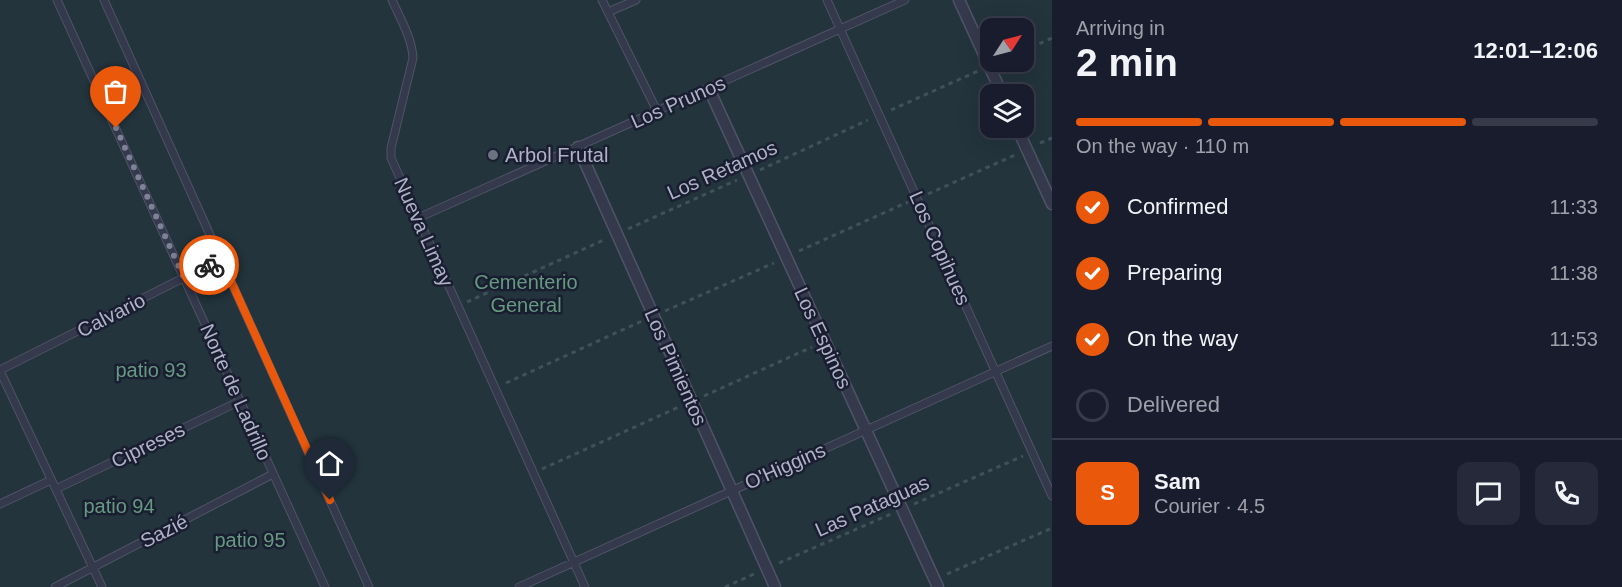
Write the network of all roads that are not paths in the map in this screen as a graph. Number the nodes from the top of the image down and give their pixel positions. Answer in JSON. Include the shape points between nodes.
{"nodes":[{"id":1,"x":57,"y":0,"type":"edge"},
{"id":2,"x":104,"y":0,"type":"edge"},
{"id":3,"x":392,"y":0,"type":"edge"},
{"id":4,"x":602,"y":0,"type":"edge"},
{"id":5,"x":636,"y":0,"type":"edge"},
{"id":6,"x":828,"y":0,"type":"edge"},
{"id":7,"x":905,"y":0,"type":"edge"},
{"id":8,"x":959,"y":0,"type":"edge"},
{"id":9,"x":608,"y":12,"type":"junction"},
{"id":10,"x":841,"y":29,"type":"junction"},
{"id":11,"x":997,"y":84,"type":"edge"},
{"id":12,"x":709,"y":89,"type":"junction"},
{"id":13,"x":657,"y":111,"type":"junction"},
{"id":14,"x":1022,"y":138,"type":"edge"},
{"id":15,"x":578,"y":147,"type":"junction"},
{"id":16,"x":1052,"y":204,"type":"edge"},
{"id":17,"x":418,"y":218,"type":"junction"},
{"id":18,"x":221,"y":259,"type":"junction"},
{"id":19,"x":184,"y":278,"type":"junction"},
{"id":20,"x":1052,"y":346,"type":"edge"},
{"id":21,"x":0,"y":371,"type":"edge"},
{"id":22,"x":996,"y":371,"type":"junction"},
{"id":23,"x":240,"y":401,"type":"junction"},
{"id":24,"x":866,"y":430,"type":"junction"},
{"id":25,"x":273,"y":474,"type":"junction"},
{"id":26,"x":51,"y":480,"type":"junction"},
{"id":27,"x":56,"y":489,"type":"junction"},
{"id":28,"x":732,"y":490,"type":"junction"},
{"id":29,"x":1052,"y":496,"type":"edge"},
{"id":30,"x":0,"y":504,"type":"edge"},
{"id":31,"x":574,"y":562,"type":"junction"},
{"id":32,"x":93,"y":567,"type":"junction"},
{"id":33,"x":937,"y":583,"type":"edge"},
{"id":34,"x":55,"y":587,"type":"edge"},
{"id":35,"x":102,"y":587,"type":"edge"},
{"id":36,"x":325,"y":587,"type":"edge"},
{"id":37,"x":369,"y":587,"type":"edge"},
{"id":38,"x":519,"y":587,"type":"edge"},
{"id":39,"x":585,"y":587,"type":"edge"},
{"id":40,"x":775,"y":587,"type":"edge"}],
"edges":[{"from":1,"to":19,"type":"lane","name":"Norte de Ladrillo"},
{"from":2,"to":18,"type":"lane"},
{"from":3,"to":17,"type":"lane","name":"Nueva Limay","via":[[410,39],[413,58],[391,158]]},
{"from":4,"to":9,"type":"lane"},
{"from":5,"to":9,"type":"lane"},
{"from":6,"to":10,"type":"lane","name":"Los Copihues"},
{"from":7,"to":10,"type":"lane","name":"Los Prunos"},
{"from":8,"to":11,"type":"street"},
{"from":9,"to":13,"type":"lane"},
{"from":10,"to":12,"type":"lane","name":"Los Prunos"},
{"from":10,"to":22,"type":"lane","name":"Los Copihues"},
{"from":12,"to":13,"type":"lane","name":"Los Prunos"},
{"from":12,"to":24,"type":"street","name":"Los Espinos"},
{"from":13,"to":15,"type":"lane","name":"Los Prunos"},
{"from":14,"to":16,"type":"street"},
{"from":15,"to":17,"type":"lane","name":"Los Prunos"},
{"from":15,"to":28,"type":"street","name":"Los Pimientos"},
{"from":17,"to":31,"type":"lane","name":"Nueva Limay"},
{"from":18,"to":19,"type":"lane","name":"Calvario"},
{"from":18,"to":37,"type":"lane"},
{"from":19,"to":21,"type":"lane","name":"Calvario"},
{"from":19,"to":23,"type":"lane","name":"Norte de Ladrillo"},
{"from":20,"to":22,"type":"lane","name":"O'Higgins"},
{"from":21,"to":26,"type":"lane"},
{"from":22,"to":24,"type":"lane","name":"O'Higgins"},
{"from":22,"to":29,"type":"lane","name":"Los Copihues"},
{"from":23,"to":25,"type":"lane","name":"Norte de Ladrillo"},
{"from":23,"to":27,"type":"lane","name":"Cipreses"},
{"from":24,"to":28,"type":"lane","name":"O'Higgins"},
{"from":24,"to":33,"type":"street","name":"Los Espinos"},
{"from":25,"to":32,"type":"lane","name":"Sazié"},
{"from":25,"to":36,"type":"lane","name":"Norte de Ladrillo"},
{"from":26,"to":27,"type":"lane"},
{"from":26,"to":30,"type":"lane"},
{"from":27,"to":32,"type":"lane"},
{"from":28,"to":31,"type":"lane","name":"O'Higgins"},
{"from":28,"to":40,"type":"street","name":"Los Pimientos"},
{"from":31,"to":38,"type":"lane","name":"O'Higgins"},
{"from":31,"to":39,"type":"lane","name":"Nueva Limay"},
{"from":32,"to":34,"type":"lane","name":"Sazié"},
{"from":32,"to":35,"type":"lane"}]}
